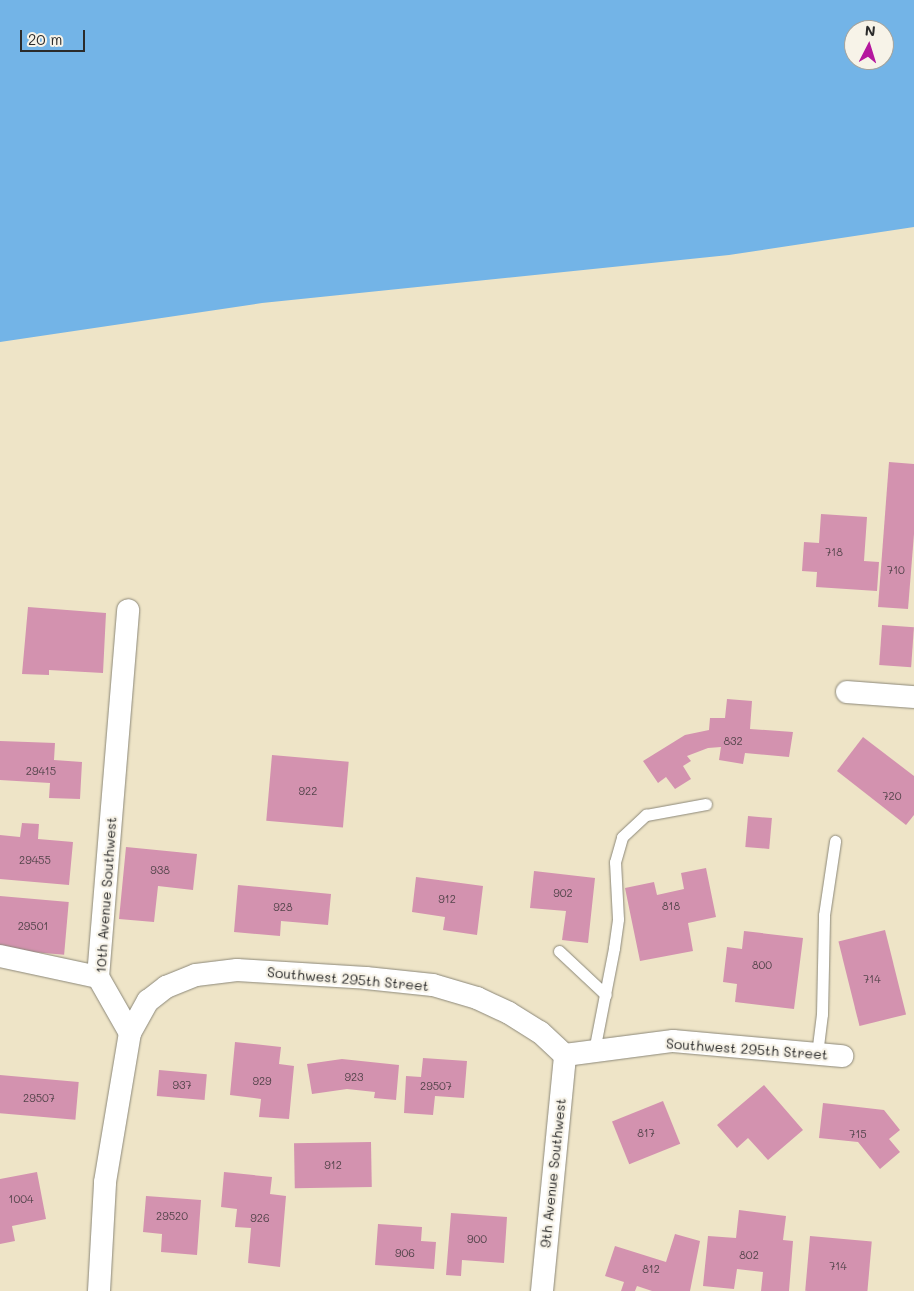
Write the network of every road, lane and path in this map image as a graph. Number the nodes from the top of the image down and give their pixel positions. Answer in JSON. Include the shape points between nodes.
{"nodes":[{"id":1,"x":128,"y":610,"type":"dead end"},
{"id":2,"x":847,"y":692,"type":"dead end"},
{"id":3,"x":914,"y":697,"type":"edge"},
{"id":4,"x":706,"y":804,"type":"dead end"},
{"id":5,"x":836,"y":841,"type":"dead end"},
{"id":6,"x":559,"y":951,"type":"dead end"},
{"id":7,"x":0,"y":956,"type":"edge"},
{"id":8,"x":98,"y":977,"type":"junction"},
{"id":9,"x":606,"y":995,"type":"junction"},
{"id":10,"x":130,"y":1033,"type":"junction"},
{"id":11,"x":594,"y":1051,"type":"junction"},
{"id":12,"x":565,"y":1054,"type":"junction"},
{"id":13,"x":817,"y":1054,"type":"junction"},
{"id":14,"x":842,"y":1056,"type":"dead end"},
{"id":15,"x":100,"y":1291,"type":"edge"},
{"id":16,"x":542,"y":1291,"type":"edge"}],
"edges":[{"from":1,"to":8,"type":"street","name":"10th Avenue Southwest"},
{"from":2,"to":3,"type":"street"},
{"from":4,"to":9,"type":"lane","via":[[646,815],[622,837],[616,862],[618,919]]},
{"from":5,"to":13,"type":"lane","via":[[824,915],[822,1014]]},
{"from":6,"to":9,"type":"lane"},
{"from":7,"to":8,"type":"street"},
{"from":8,"to":10,"type":"street","name":"10th Avenue Southwest"},
{"from":9,"to":11,"type":"lane"},
{"from":10,"to":12,"type":"street","name":"Southwest 295th Street","via":[[148,1001],[166,986],[196,975],[237,970],[433,985],[477,998],[510,1013],[540,1032]]},
{"from":10,"to":15,"type":"street","via":[[105,1182]]},
{"from":11,"to":12,"type":"street","name":"Southwest 295th Street"},
{"from":11,"to":13,"type":"street","name":"Southwest 295th Street","via":[[673,1041]]},
{"from":12,"to":16,"type":"street","name":"9th Avenue Southwest"},
{"from":13,"to":14,"type":"street","name":"Southwest 295th Street"}]}
